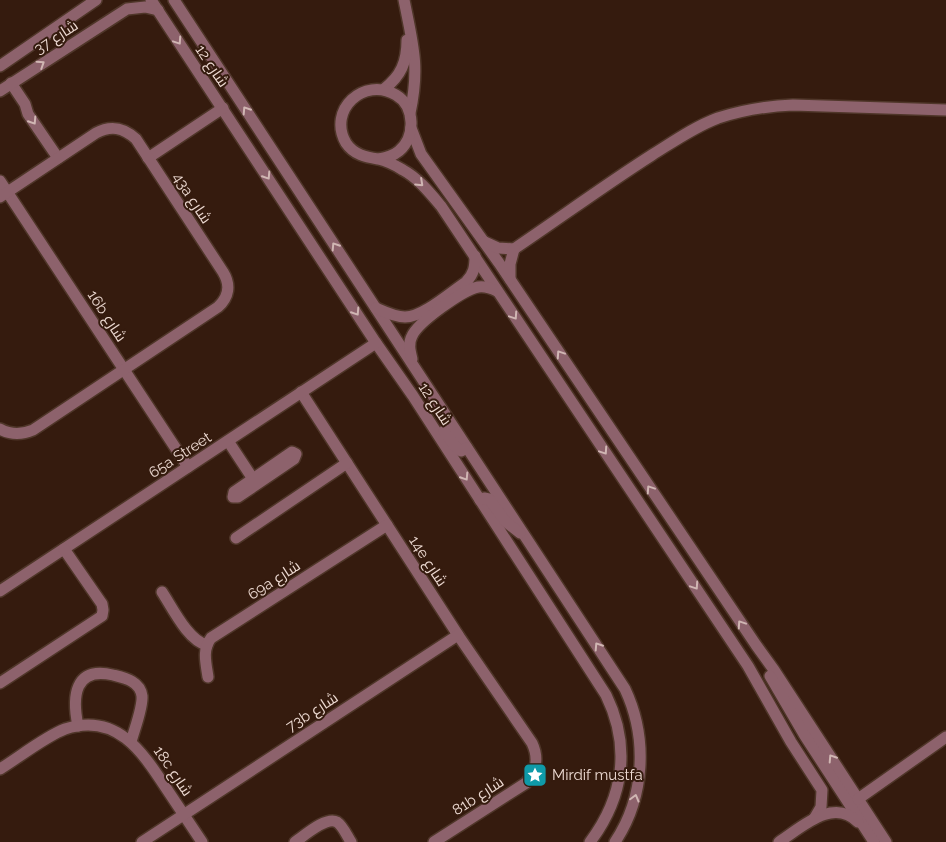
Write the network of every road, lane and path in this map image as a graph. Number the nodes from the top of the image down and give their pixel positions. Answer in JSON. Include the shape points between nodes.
{"nodes":[{"id":1,"x":96,"y":0,"type":"edge"},
{"id":2,"x":151,"y":0,"type":"edge"},
{"id":3,"x":174,"y":0,"type":"edge"},
{"id":4,"x":404,"y":2,"type":"edge"},
{"id":5,"x":158,"y":10,"type":"junction"},
{"id":6,"x":0,"y":66,"type":"edge"},
{"id":7,"x":11,"y":83,"type":"junction"},
{"id":8,"x":384,"y":89,"type":"junction"},
{"id":9,"x":0,"y":90,"type":"edge"},
{"id":10,"x":222,"y":108,"type":"junction"},
{"id":11,"x":946,"y":110,"type":"edge"},
{"id":12,"x":410,"y":113,"type":"junction"},
{"id":13,"x":411,"y":128,"type":"junction"},
{"id":14,"x":58,"y":158,"type":"junction"},
{"id":15,"x":148,"y":158,"type":"junction"},
{"id":16,"x":378,"y":160,"type":"junction"},
{"id":17,"x":0,"y":181,"type":"edge"},
{"id":18,"x":4,"y":195,"type":"edge"},
{"id":19,"x":484,"y":241,"type":"junction"},
{"id":20,"x":514,"y":249,"type":"junction"},
{"id":21,"x":474,"y":256,"type":"junction"},
{"id":22,"x":510,"y":279,"type":"junction"},
{"id":23,"x":497,"y":290,"type":"junction"},
{"id":24,"x":376,"y":308,"type":"junction"},
{"id":25,"x":376,"y":343,"type":"junction"},
{"id":26,"x":415,"y":368,"type":"junction"},
{"id":27,"x":124,"y":369,"type":"junction"},
{"id":28,"x":301,"y":392,"type":"junction"},
{"id":29,"x":413,"y":396,"type":"junction"},
{"id":30,"x":0,"y":429,"type":"edge"},
{"id":31,"x":228,"y":441,"type":"junction"},
{"id":32,"x":468,"y":448,"type":"junction"},
{"id":33,"x":347,"y":463,"type":"junction"},
{"id":34,"x":188,"y":467,"type":"junction"},
{"id":35,"x":253,"y":478,"type":"junction"},
{"id":36,"x":480,"y":500,"type":"junction"},
{"id":37,"x":387,"y":525,"type":"junction"},
{"id":38,"x":526,"y":536,"type":"junction"},
{"id":39,"x":236,"y":538,"type":"dead end"},
{"id":40,"x":64,"y":549,"type":"junction"},
{"id":41,"x":0,"y":591,"type":"edge"},
{"id":42,"x":162,"y":592,"type":"dead end"},
{"id":43,"x":458,"y":634,"type":"junction"},
{"id":44,"x":207,"y":645,"type":"junction"},
{"id":45,"x":756,"y":646,"type":"junction"},
{"id":46,"x":208,"y":677,"type":"dead end"},
{"id":47,"x":0,"y":683,"type":"edge"},
{"id":48,"x":78,"y":726,"type":"junction"},
{"id":49,"x":946,"y":737,"type":"edge"},
{"id":50,"x":131,"y":742,"type":"junction"},
{"id":51,"x":532,"y":743,"type":"joint"},
{"id":52,"x":0,"y":769,"type":"edge"},
{"id":53,"x":858,"y":799,"type":"junction"},
{"id":54,"x":183,"y":814,"type":"junction"},
{"id":55,"x":814,"y":819,"type":"junction"},
{"id":56,"x":867,"y":830,"type":"junction"},
{"id":57,"x":142,"y":842,"type":"edge"},
{"id":58,"x":202,"y":842,"type":"edge"},
{"id":59,"x":295,"y":842,"type":"edge"},
{"id":60,"x":351,"y":842,"type":"edge"},
{"id":61,"x":434,"y":842,"type":"edge"},
{"id":62,"x":590,"y":842,"type":"edge"},
{"id":63,"x":615,"y":842,"type":"edge"},
{"id":64,"x":779,"y":842,"type":"edge"},
{"id":65,"x":874,"y":842,"type":"edge"},
{"id":66,"x":886,"y":842,"type":"edge"}],
"edges":[{"from":1,"to":6,"type":"street","name":"شارع 37"},
{"from":2,"to":5,"type":"street","name":"شارع 12"},
{"from":24,"to":3,"type":"street","name":"شارع 12","one_way":true},
{"from":4,"to":8,"type":"street","via":[[405,64]]},
{"from":4,"to":12,"type":"street","via":[[415,53],[415,84]]},
{"from":7,"to":5,"type":"street","name":"شارع 37","one_way":true,"via":[[127,9],[145,7]]},
{"from":5,"to":10,"type":"street","name":"شارع 12","one_way":true},
{"from":7,"to":9,"type":"street","name":"شارع 37"},
{"from":7,"to":14,"type":"street","one_way":true},
{"from":8,"to":12,"type":"street","via":[[398,96]]},
{"from":8,"to":16,"type":"street","via":[[362,92],[352,99],[341,120],[347,144],[366,158]]},
{"from":10,"to":15,"type":"street"},
{"from":10,"to":25,"type":"street","name":"شارع 12","one_way":true},
{"from":11,"to":20,"type":"street","via":[[793,105],[755,108],[727,116],[701,125],[644,160]]},
{"from":12,"to":13,"type":"street"},
{"from":13,"to":16,"type":"street","via":[[401,150]]},
{"from":13,"to":19,"type":"street","via":[[421,154]]},
{"from":14,"to":15,"type":"street","name":"43a شارع","via":[[104,128],[112,127],[129,133]]},
{"from":14,"to":18,"type":"street","name":"43a شارع"},
{"from":15,"to":27,"type":"street","name":"43a شارع","via":[[226,277],[228,290],[218,308]]},
{"from":16,"to":21,"type":"street","one_way":true,"via":[[405,171],[424,187],[441,206]]},
{"from":17,"to":18,"type":"street","name":"16b شارع"},
{"from":18,"to":27,"type":"street","name":"16b شارع"},
{"from":19,"to":20,"type":"street","via":[[498,248]]},
{"from":19,"to":22,"type":"street"},
{"from":20,"to":22,"type":"street"},
{"from":21,"to":23,"type":"street"},
{"from":21,"to":24,"type":"street","via":[[474,270],[466,282],[421,313],[405,317]]},
{"from":45,"to":22,"type":"street","one_way":true},
{"from":23,"to":26,"type":"street","via":[[484,287],[468,291],[422,322],[411,338]]},
{"from":23,"to":55,"type":"street","one_way":true,"via":[[722,627],[818,782],[823,798],[822,807]]},
{"from":24,"to":26,"type":"street","name":"شارع 12"},
{"from":25,"to":28,"type":"street","name":"65a Street"},
{"from":25,"to":29,"type":"street","name":"شارع 12"},
{"from":26,"to":32,"type":"street","name":"شارع 12"},
{"from":27,"to":30,"type":"street","name":"43a شارع","via":[[32,430],[17,434]]},
{"from":27,"to":34,"type":"street","name":"16b شارع"},
{"from":28,"to":31,"type":"street","name":"65a Street"},
{"from":28,"to":33,"type":"street","name":"14e شارع"},
{"from":29,"to":32,"type":"street","via":[[431,412],[457,449]]},
{"from":29,"to":36,"type":"street","name":"شارع 12","one_way":true},
{"from":31,"to":34,"type":"street","name":"65a Street"},
{"from":31,"to":35,"type":"street"},
{"from":32,"to":38,"type":"street","name":"شارع 12"},
{"from":33,"to":37,"type":"street","name":"14e شارع"},
{"from":33,"to":39,"type":"street"},
{"from":34,"to":40,"type":"street","name":"65a Street"},
{"from":35,"to":35,"type":"street","via":[[234,492],[233,497],[238,497],[294,460],[296,454],[290,453]]},
{"from":36,"to":38,"type":"street","via":[[489,499],[510,526]]},
{"from":36,"to":62,"type":"street","name":"شارع 12","via":[[613,708],[621,750],[620,778],[606,819]]},
{"from":37,"to":43,"type":"street","name":"14e شارع"},
{"from":37,"to":44,"type":"street","name":"69a شارع","via":[[215,635]]},
{"from":63,"to":38,"type":"street","name":"شارع 12","one_way":true,"via":[[628,817],[638,783],[640,746],[636,721],[619,679]]},
{"from":40,"to":41,"type":"street","name":"65a Street"},
{"from":40,"to":47,"type":"street","via":[[102,604],[102,616]]},
{"from":42,"to":44,"type":"street","via":[[192,636]]},
{"from":43,"to":51,"type":"street","name":"14e شارع"},
{"from":43,"to":54,"type":"street","name":"73b شارع"},
{"from":44,"to":46,"type":"street"},
{"from":53,"to":45,"type":"street","one_way":true},
{"from":45,"to":56,"type":"street","via":[[782,698]]},
{"from":48,"to":50,"type":"street","name":"18c شارع","via":[[112,730]]},
{"from":48,"to":50,"type":"street","via":[[75,697],[85,677],[99,672],[128,679],[136,684],[142,697]]},
{"from":48,"to":52,"type":"street","via":[[56,733]]},
{"from":49,"to":53,"type":"street"},
{"from":50,"to":54,"type":"street","name":"18c شارع","via":[[145,755]]},
{"from":51,"to":61,"type":"street","name":"81b شارع","via":[[536,751],[536,768],[526,783]]},
{"from":53,"to":66,"type":"street"},
{"from":54,"to":57,"type":"street","name":"73b شارع"},
{"from":54,"to":58,"type":"street","name":"18c شارع"},
{"from":55,"to":56,"type":"street","via":[[837,811],[854,818]]},
{"from":55,"to":64,"type":"street"},
{"from":56,"to":65,"type":"street"},
{"from":59,"to":60,"type":"street","via":[[332,820],[339,824]]}]}
